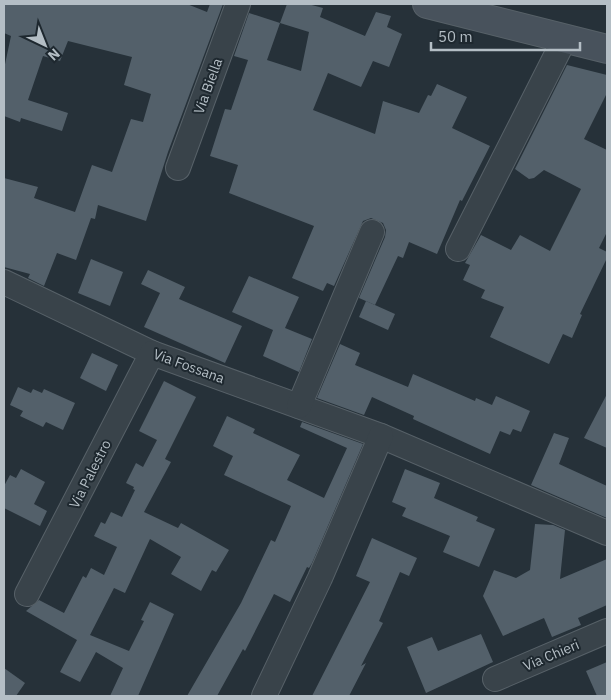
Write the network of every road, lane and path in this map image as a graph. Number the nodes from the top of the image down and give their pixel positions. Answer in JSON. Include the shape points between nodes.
{"nodes":[{"id":1,"x":238,"y":4,"type":"edge"},
{"id":2,"x":427,"y":4,"type":"edge"},
{"id":3,"x":564,"y":40,"type":"junction"},
{"id":4,"x":607,"y":49,"type":"edge"},
{"id":5,"x":178,"y":168,"type":"dead end"},
{"id":6,"x":372,"y":232,"type":"dead end"},
{"id":7,"x":458,"y":249,"type":"dead end"},
{"id":8,"x":4,"y":282,"type":"edge"},
{"id":9,"x":152,"y":353,"type":"junction"},
{"id":10,"x":300,"y":406,"type":"junction"},
{"id":11,"x":381,"y":436,"type":"junction"},
{"id":12,"x":607,"y":533,"type":"edge"},
{"id":13,"x":28,"y":594,"type":"dead end"},
{"id":14,"x":607,"y":631,"type":"edge"},
{"id":15,"x":495,"y":679,"type":"dead end"},
{"id":16,"x":264,"y":696,"type":"edge"}],
"edges":[{"from":1,"to":5,"type":"street","name":"Via Biella"},
{"from":2,"to":3,"type":"main road"},
{"from":3,"to":4,"type":"main road"},
{"from":3,"to":7,"type":"street"},
{"from":6,"to":10,"type":"street"},
{"from":8,"to":9,"type":"street","name":"Via Fossana"},
{"from":9,"to":10,"type":"street","name":"Via Fossana"},
{"from":9,"to":13,"type":"street","name":"Via Palestro"},
{"from":10,"to":11,"type":"street","name":"Via Fossana"},
{"from":11,"to":12,"type":"street","name":"Via Fossana"},
{"from":11,"to":16,"type":"street","via":[[320,578]]},
{"from":14,"to":15,"type":"street","name":"Via Chieri"}]}
